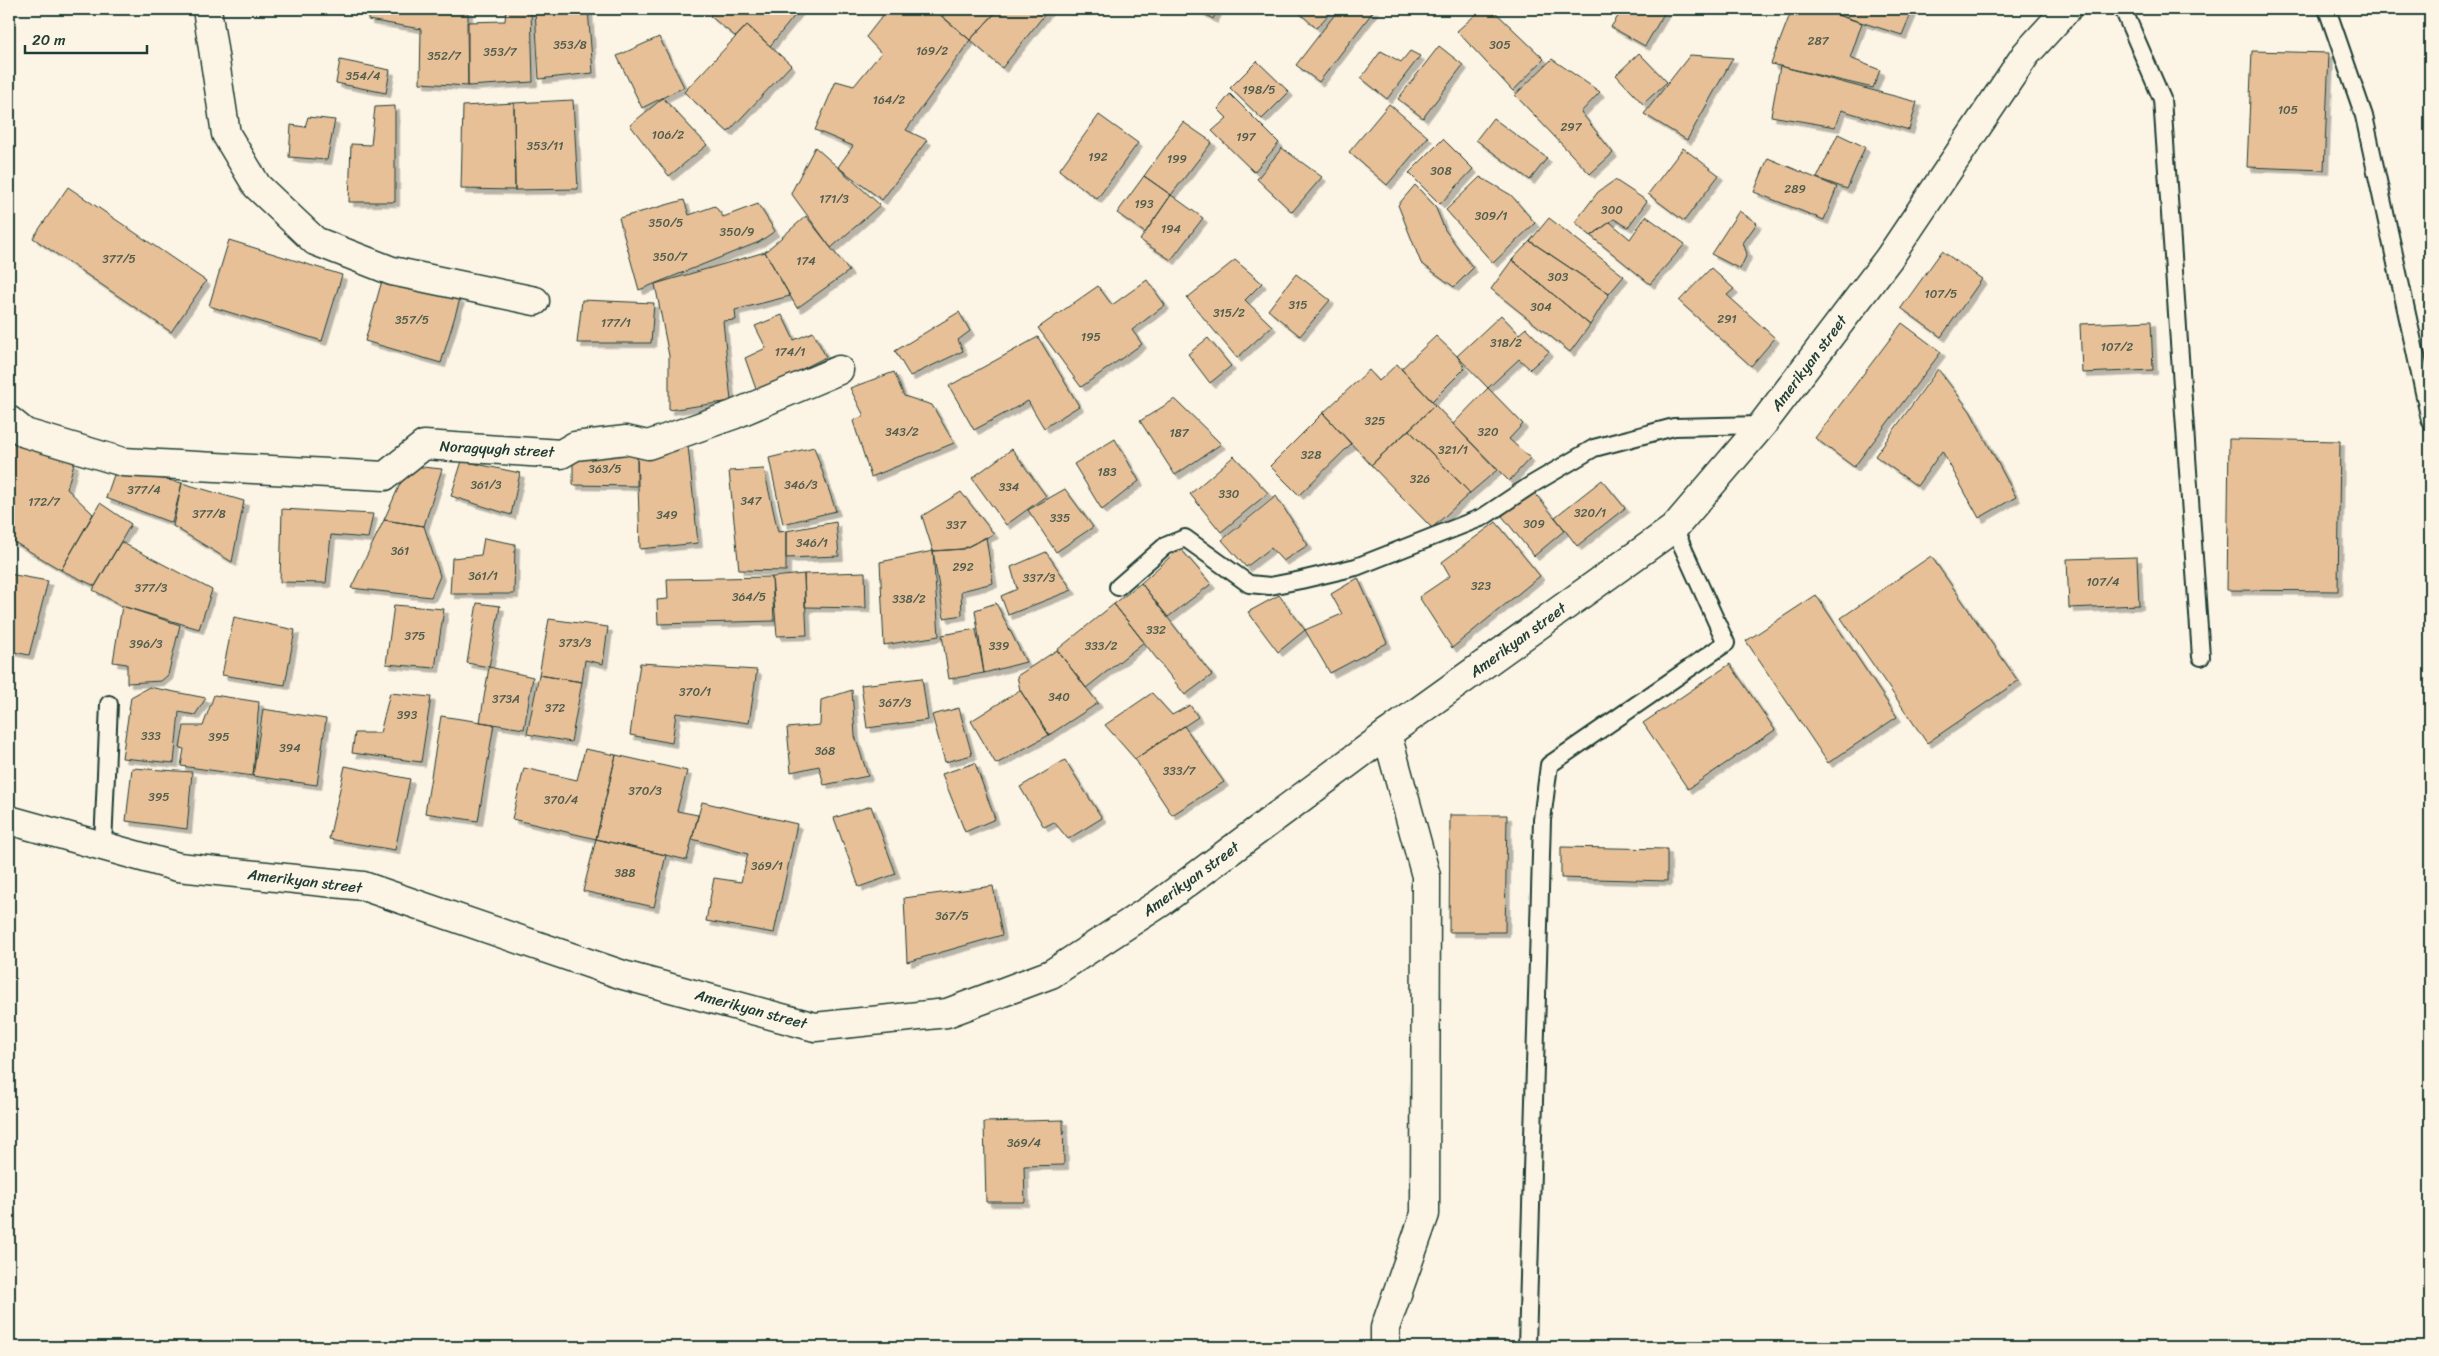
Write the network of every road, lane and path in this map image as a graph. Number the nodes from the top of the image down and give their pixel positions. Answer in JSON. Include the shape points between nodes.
{"nodes":[{"id":1,"x":208,"y":9,"type":"edge"},
{"id":2,"x":2067,"y":9,"type":"edge"},
{"id":3,"x":2123,"y":9,"type":"edge"},
{"id":4,"x":2327,"y":9,"type":"edge"},
{"id":5,"x":535,"y":301,"type":"dead end"},
{"id":6,"x":839,"y":370,"type":"dead end"},
{"id":7,"x":9,"y":420,"type":"edge"},
{"id":8,"x":2430,"y":420,"type":"edge"},
{"id":9,"x":1762,"y":425,"type":"junction"},
{"id":10,"x":1674,"y":528,"type":"junction"},
{"id":11,"x":1118,"y":587,"type":"dead end"},
{"id":12,"x":2201,"y":657,"type":"dead end"},
{"id":13,"x":109,"y":704,"type":"dead end"},
{"id":14,"x":1387,"y":734,"type":"junction"},
{"id":15,"x":9,"y":820,"type":"edge"},
{"id":16,"x":103,"y":846,"type":"junction"},
{"id":17,"x":1384,"y":1347,"type":"edge"},
{"id":18,"x":1527,"y":1347,"type":"edge"}],
"edges":[{"from":1,"to":5,"type":"street","via":[[226,134],[257,186],[315,241],[392,271]]},
{"from":2,"to":9,"type":"street","name":"Amerikyan street","via":[[2026,54],[1889,258]]},
{"from":3,"to":12,"type":"lane","via":[[2162,99]]},
{"from":4,"to":8,"type":"lane","via":[[2364,116]]},
{"from":6,"to":7,"type":"street","name":"Noragyugh street","via":[[734,415],[648,445],[626,440],[575,446],[561,454],[424,445],[385,476],[122,462],[25,432]]},
{"from":9,"to":10,"type":"street","name":"Amerikyan street"},
{"from":9,"to":11,"type":"lane","via":[[1674,427],[1594,448],[1483,517],[1356,567],[1270,586],[1249,584],[1185,538],[1165,546]]},
{"from":10,"to":14,"type":"street","name":"Amerikyan street"},
{"from":10,"to":18,"type":"lane","via":[[1726,643],[1549,765],[1542,830]]},
{"from":13,"to":16,"type":"lane"},
{"from":14,"to":16,"type":"street","name":"Amerikyan street","via":[[1160,903],[1051,974],[947,1013],[815,1026],[623,975],[363,886],[178,867]]},
{"from":14,"to":17,"type":"street","via":[[1426,876],[1425,1214],[1385,1328]]},
{"from":15,"to":16,"type":"street","name":"Amerikyan street"}]}
